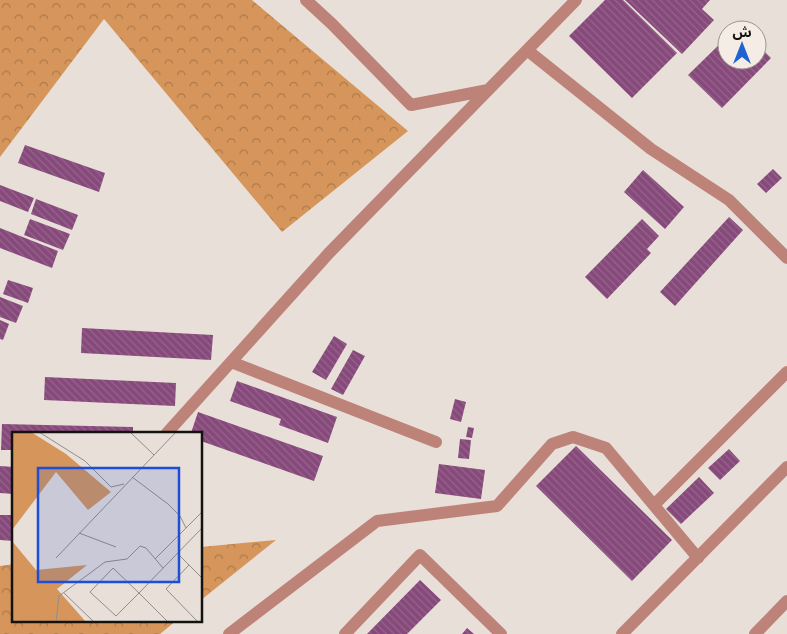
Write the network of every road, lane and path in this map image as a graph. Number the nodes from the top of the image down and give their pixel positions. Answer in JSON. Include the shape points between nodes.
{"nodes":[{"id":1,"x":306,"y":0,"type":"edge"},
{"id":2,"x":576,"y":0,"type":"edge"},
{"id":3,"x":527,"y":50,"type":"junction"},
{"id":4,"x":488,"y":90,"type":"junction"},
{"id":5,"x":787,"y":258,"type":"edge"},
{"id":6,"x":231,"y":362,"type":"junction"},
{"id":7,"x":787,"y":372,"type":"edge"},
{"id":8,"x":167,"y":432,"type":"edge"},
{"id":9,"x":436,"y":442,"type":"dead end"},
{"id":10,"x":784,"y":476,"type":"edge"},
{"id":11,"x":654,"y":505,"type":"junction"},
{"id":12,"x":698,"y":558,"type":"junction"},
{"id":13,"x":787,"y":601,"type":"edge"},
{"id":14,"x":229,"y":634,"type":"edge"},
{"id":15,"x":345,"y":634,"type":"edge"},
{"id":16,"x":501,"y":634,"type":"edge"},
{"id":17,"x":622,"y":634,"type":"edge"},
{"id":18,"x":755,"y":634,"type":"edge"}],
"edges":[{"from":1,"to":4,"type":"street","via":[[411,105]]},
{"from":2,"to":3,"type":"street"},
{"from":3,"to":4,"type":"street"},
{"from":3,"to":5,"type":"street","via":[[651,149],[729,200]]},
{"from":4,"to":6,"type":"street","via":[[329,253]]},
{"from":6,"to":8,"type":"street"},
{"from":6,"to":9,"type":"street"},
{"from":7,"to":11,"type":"street"},
{"from":10,"to":12,"type":"street"},
{"from":11,"to":12,"type":"street"},
{"from":11,"to":14,"type":"street","via":[[606,448],[573,436],[552,444],[497,506],[377,521]]},
{"from":12,"to":17,"type":"street"},
{"from":13,"to":18,"type":"street"},
{"from":15,"to":16,"type":"street","via":[[420,555]]}]}
